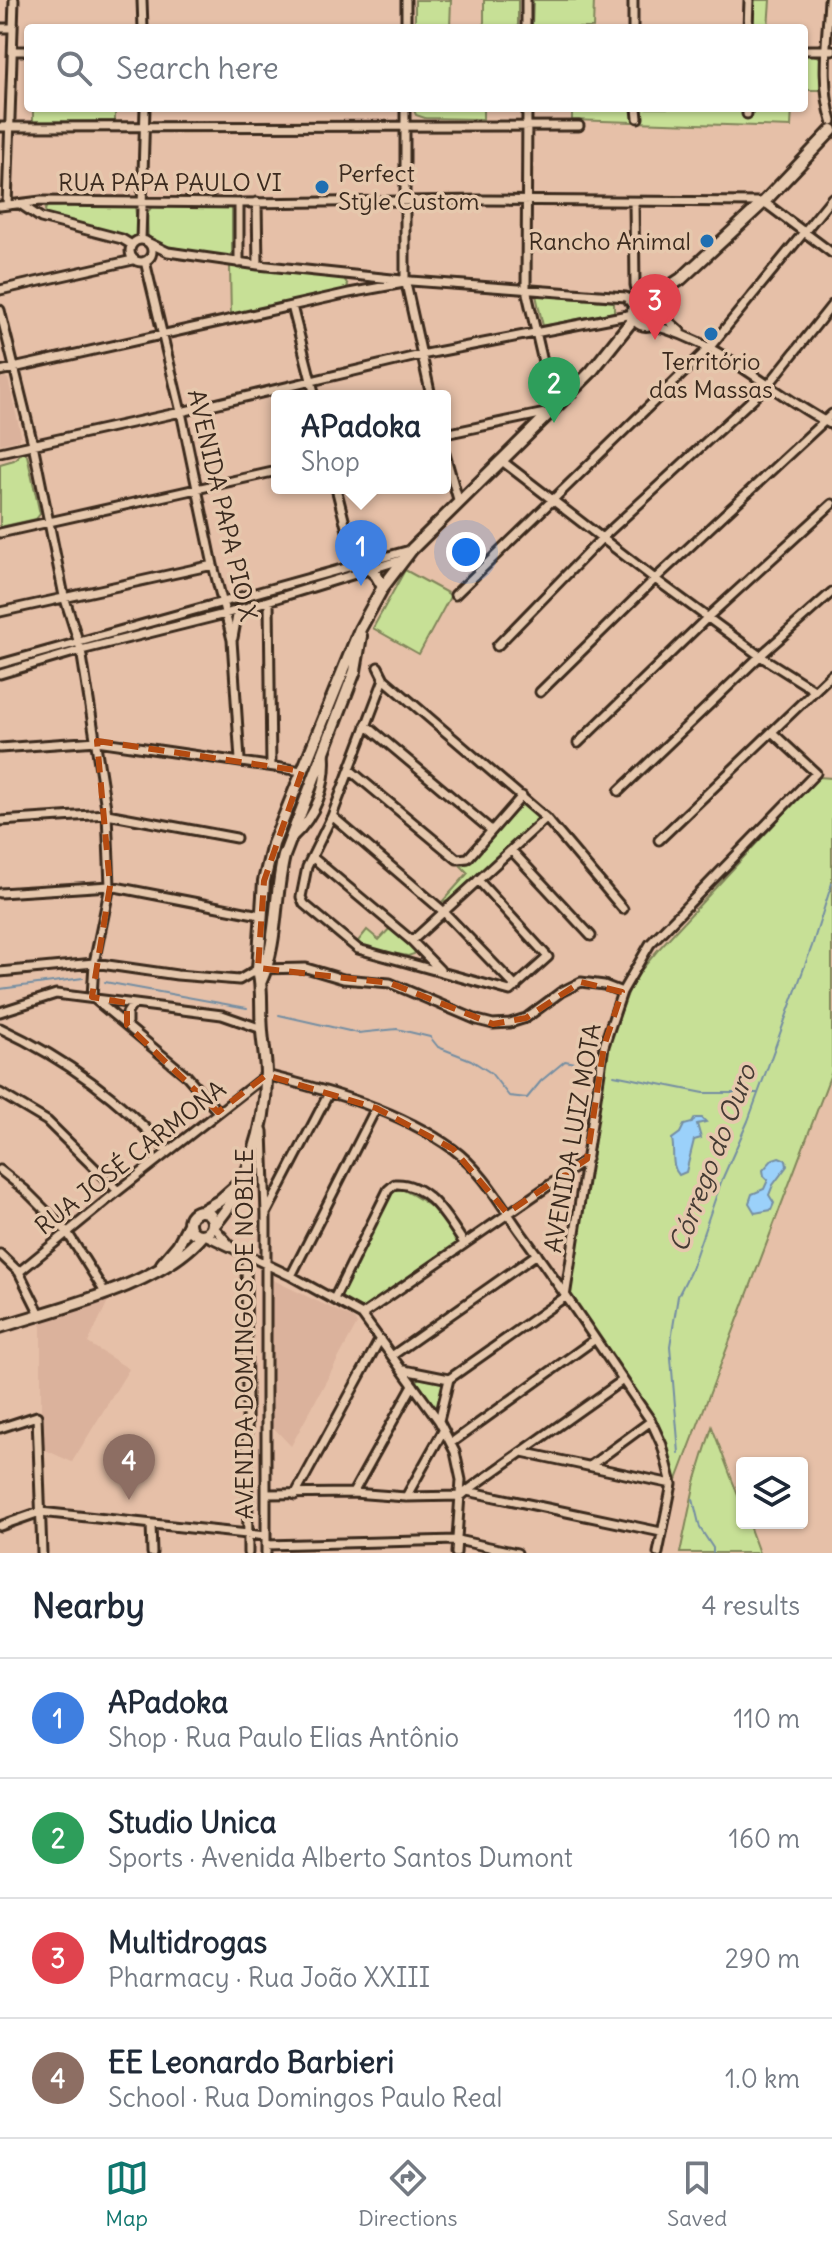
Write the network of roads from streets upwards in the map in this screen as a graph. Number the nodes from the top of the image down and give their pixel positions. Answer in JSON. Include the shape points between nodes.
{"nodes":[{"id":1,"x":14,"y":0,"type":"edge"},
{"id":2,"x":142,"y":0,"type":"edge"},
{"id":3,"x":406,"y":0,"type":"edge"},
{"id":4,"x":526,"y":0,"type":"edge"},
{"id":5,"x":633,"y":0,"type":"edge"},
{"id":6,"x":749,"y":0,"type":"edge"},
{"id":7,"x":829,"y":0,"type":"edge"},
{"id":8,"x":143,"y":24,"type":"edge"},
{"id":9,"x":406,"y":24,"type":"edge"},
{"id":10,"x":526,"y":24,"type":"edge"},
{"id":11,"x":633,"y":24,"type":"edge"},
{"id":12,"x":748,"y":24,"type":"edge"},
{"id":13,"x":0,"y":28,"type":"edge"},
{"id":14,"x":13,"y":28,"type":"junction"},
{"id":15,"x":808,"y":50,"type":"edge"},
{"id":16,"x":829,"y":50,"type":"edge"},
{"id":17,"x":13,"y":51,"type":"junction"},
{"id":18,"x":24,"y":51,"type":"edge"},
{"id":19,"x":145,"y":112,"type":"edge"},
{"id":20,"x":405,"y":112,"type":"edge"},
{"id":21,"x":527,"y":112,"type":"edge"},
{"id":22,"x":637,"y":112,"type":"edge"},
{"id":23,"x":638,"y":118,"type":"dead end"},
{"id":24,"x":832,"y":121,"type":"edge"},
{"id":25,"x":145,"y":125,"type":"junction"},
{"id":26,"x":528,"y":126,"type":"junction"},
{"id":27,"x":579,"y":126,"type":"dead end"},
{"id":28,"x":0,"y":127,"type":"edge"},
{"id":29,"x":9,"y":127,"type":"junction"},
{"id":30,"x":405,"y":127,"type":"junction"},
{"id":31,"x":832,"y":130,"type":"edge"},
{"id":32,"x":832,"y":198,"type":"edge"},
{"id":33,"x":528,"y":200,"type":"junction"},
{"id":34,"x":143,"y":201,"type":"junction"},
{"id":35,"x":257,"y":202,"type":"junction"},
{"id":36,"x":405,"y":202,"type":"junction"},
{"id":37,"x":634,"y":202,"type":"junction"},
{"id":38,"x":764,"y":202,"type":"junction"},
{"id":39,"x":239,"y":203,"type":"junction"},
{"id":40,"x":20,"y":204,"type":"junction"},
{"id":41,"x":4,"y":206,"type":"edge"},
{"id":42,"x":806,"y":232,"type":"junction"},
{"id":43,"x":144,"y":241,"type":"junction"},
{"id":44,"x":132,"y":245,"type":"junction"},
{"id":45,"x":168,"y":252,"type":"junction"},
{"id":46,"x":832,"y":253,"type":"edge"},
{"id":47,"x":148,"y":259,"type":"junction"},
{"id":48,"x":133,"y":260,"type":"junction"},
{"id":49,"x":239,"y":263,"type":"junction"},
{"id":50,"x":258,"y":265,"type":"junction"},
{"id":51,"x":346,"y":274,"type":"junction"},
{"id":52,"x":681,"y":279,"type":"junction"},
{"id":53,"x":408,"y":281,"type":"junction"},
{"id":54,"x":526,"y":289,"type":"junction"},
{"id":55,"x":0,"y":290,"type":"edge"},
{"id":56,"x":349,"y":293,"type":"junction"},
{"id":57,"x":647,"y":299,"type":"junction"},
{"id":58,"x":832,"y":305,"type":"edge"},
{"id":59,"x":292,"y":306,"type":"junction"},
{"id":60,"x":0,"y":310,"type":"edge"},
{"id":61,"x":660,"y":312,"type":"junction"},
{"id":62,"x":634,"y":313,"type":"junction"},
{"id":63,"x":648,"y":325,"type":"junction"},
{"id":64,"x":534,"y":332,"type":"junction"},
{"id":65,"x":681,"y":332,"type":"junction"},
{"id":66,"x":164,"y":335,"type":"junction"},
{"id":67,"x":617,"y":342,"type":"junction"},
{"id":68,"x":710,"y":347,"type":"junction"},
{"id":69,"x":421,"y":355,"type":"junction"},
{"id":70,"x":13,"y":368,"type":"junction"},
{"id":71,"x":0,"y":371,"type":"edge"},
{"id":72,"x":312,"y":380,"type":"junction"},
{"id":73,"x":770,"y":383,"type":"junction"},
{"id":74,"x":271,"y":390,"type":"edge"},
{"id":75,"x":271,"y":390,"type":"edge"},
{"id":76,"x":314,"y":390,"type":"edge"},
{"id":77,"x":430,"y":390,"type":"edge"},
{"id":78,"x":553,"y":410,"type":"junction"},
{"id":79,"x":181,"y":412,"type":"junction"},
{"id":80,"x":832,"y":414,"type":"edge"},
{"id":81,"x":829,"y":423,"type":"edge"},
{"id":82,"x":451,"y":433,"type":"edge"},
{"id":83,"x":33,"y":444,"type":"junction"},
{"id":84,"x":0,"y":452,"type":"edge"},
{"id":85,"x":502,"y":461,"type":"junction"},
{"id":86,"x":271,"y":472,"type":"edge"},
{"id":87,"x":451,"y":475,"type":"edge"},
{"id":88,"x":197,"y":489,"type":"junction"},
{"id":89,"x":338,"y":494,"type":"edge"},
{"id":90,"x":551,"y":499,"type":"junction"},
{"id":91,"x":459,"y":503,"type":"junction"},
{"id":92,"x":832,"y":504,"type":"edge"},
{"id":93,"x":49,"y":522,"type":"junction"},
{"id":94,"x":0,"y":533,"type":"edge"},
{"id":95,"x":603,"y":537,"type":"junction"},
{"id":96,"x":412,"y":549,"type":"junction"},
{"id":97,"x":404,"y":559,"type":"junction"},
{"id":98,"x":356,"y":563,"type":"junction"},
{"id":99,"x":213,"y":565,"type":"junction"},
{"id":100,"x":364,"y":571,"type":"junction"},
{"id":101,"x":655,"y":579,"type":"junction"},
{"id":102,"x":383,"y":587,"type":"junction"},
{"id":103,"x":832,"y":592,"type":"edge"},
{"id":104,"x":455,"y":595,"type":"dead end"},
{"id":105,"x":64,"y":596,"type":"junction"},
{"id":106,"x":221,"y":601,"type":"junction"},
{"id":107,"x":269,"y":601,"type":"junction"},
{"id":108,"x":238,"y":610,"type":"junction"},
{"id":109,"x":0,"y":612,"type":"edge"},
{"id":110,"x":225,"y":614,"type":"junction"},
{"id":111,"x":708,"y":617,"type":"junction"},
{"id":112,"x":360,"y":629,"type":"junction"},
{"id":113,"x":232,"y":640,"type":"junction"},
{"id":114,"x":79,"y":646,"type":"junction"},
{"id":115,"x":497,"y":646,"type":"dead end"},
{"id":116,"x":760,"y":656,"type":"junction"},
{"id":117,"x":0,"y":664,"type":"edge"},
{"id":118,"x":378,"y":667,"type":"dead end"},
{"id":119,"x":0,"y":674,"type":"edge"},
{"id":120,"x":832,"y":674,"type":"edge"},
{"id":121,"x":384,"y":679,"type":"junction"},
{"id":122,"x":814,"y":690,"type":"junction"},
{"id":123,"x":540,"y":692,"type":"dead end"},
{"id":124,"x":366,"y":725,"type":"junction"},
{"id":125,"x":773,"y":733,"type":"junction"},
{"id":126,"x":97,"y":741,"type":"junction"},
{"id":127,"x":578,"y":743,"type":"dead end"},
{"id":128,"x":0,"y":748,"type":"edge"},
{"id":129,"x":325,"y":748,"type":"junction"},
{"id":130,"x":240,"y":760,"type":"junction"},
{"id":131,"x":271,"y":766,"type":"junction"},
{"id":132,"x":350,"y":770,"type":"junction"},
{"id":133,"x":302,"y":771,"type":"junction"},
{"id":134,"x":315,"y":773,"type":"junction"},
{"id":135,"x":325,"y":781,"type":"junction"},
{"id":136,"x":619,"y":791,"type":"dead end"},
{"id":137,"x":341,"y":794,"type":"junction"},
{"id":138,"x":522,"y":796,"type":"junction"},
{"id":139,"x":318,"y":798,"type":"junction"},
{"id":140,"x":336,"y":806,"type":"junction"},
{"id":141,"x":287,"y":808,"type":"junction"},
{"id":142,"x":107,"y":814,"type":"junction"},
{"id":143,"x":305,"y":814,"type":"junction"},
{"id":144,"x":332,"y":816,"type":"junction"},
{"id":145,"x":546,"y":818,"type":"junction"},
{"id":146,"x":0,"y":821,"type":"edge"},
{"id":147,"x":491,"y":830,"type":"junction"},
{"id":148,"x":236,"y":838,"type":"dead end"},
{"id":149,"x":659,"y":840,"type":"dead end"},
{"id":150,"x":512,"y":851,"type":"junction"},
{"id":151,"x":312,"y":857,"type":"junction"},
{"id":152,"x":478,"y":880,"type":"junction"},
{"id":153,"x":110,"y":886,"type":"junction"},
{"id":154,"x":0,"y":893,"type":"edge"},
{"id":155,"x":623,"y":909,"type":"dead end"},
{"id":156,"x":443,"y":911,"type":"junction"},
{"id":157,"x":260,"y":915,"type":"junction"},
{"id":158,"x":591,"y":936,"type":"dead end"},
{"id":159,"x":412,"y":941,"type":"junction"},
{"id":160,"x":421,"y":950,"type":"junction"},
{"id":161,"x":94,"y":963,"type":"junction"},
{"id":162,"x":414,"y":964,"type":"junction"},
{"id":163,"x":263,"y":968,"type":"junction"},
{"id":164,"x":441,"y":971,"type":"junction"},
{"id":165,"x":0,"y":972,"type":"edge"},
{"id":166,"x":516,"y":987,"type":"junction"},
{"id":167,"x":622,"y":992,"type":"junction"},
{"id":168,"x":92,"y":997,"type":"junction"},
{"id":169,"x":133,"y":1004,"type":"junction"},
{"id":170,"x":10,"y":1009,"type":"junction"},
{"id":171,"x":0,"y":1012,"type":"edge"},
{"id":172,"x":127,"y":1025,"type":"junction"},
{"id":173,"x":262,"y":1029,"type":"junction"},
{"id":174,"x":1,"y":1030,"type":"edge"},
{"id":175,"x":266,"y":1075,"type":"junction"},
{"id":176,"x":0,"y":1093,"type":"edge"},
{"id":177,"x":329,"y":1093,"type":"junction"},
{"id":178,"x":376,"y":1108,"type":"junction"},
{"id":179,"x":218,"y":1112,"type":"junction"},
{"id":180,"x":263,"y":1115,"type":"junction"},
{"id":181,"x":168,"y":1152,"type":"junction"},
{"id":182,"x":587,"y":1159,"type":"junction"},
{"id":183,"x":0,"y":1170,"type":"edge"},
{"id":184,"x":241,"y":1181,"type":"junction"},
{"id":185,"x":118,"y":1191,"type":"junction"},
{"id":186,"x":202,"y":1211,"type":"junction"},
{"id":187,"x":507,"y":1213,"type":"junction"},
{"id":188,"x":266,"y":1214,"type":"junction"},
{"id":189,"x":189,"y":1224,"type":"junction"},
{"id":190,"x":209,"y":1230,"type":"junction"},
{"id":191,"x":67,"y":1232,"type":"junction"},
{"id":192,"x":464,"y":1243,"type":"junction"},
{"id":193,"x":0,"y":1254,"type":"edge"},
{"id":194,"x":246,"y":1254,"type":"junction"},
{"id":195,"x":537,"y":1254,"type":"junction"},
{"id":196,"x":264,"y":1263,"type":"junction"},
{"id":197,"x":154,"y":1271,"type":"junction"},
{"id":198,"x":19,"y":1272,"type":"junction"},
{"id":199,"x":291,"y":1276,"type":"junction"},
{"id":200,"x":106,"y":1294,"type":"junction"},
{"id":201,"x":565,"y":1297,"type":"junction"},
{"id":202,"x":334,"y":1299,"type":"junction"},
{"id":203,"x":40,"y":1314,"type":"junction"},
{"id":204,"x":362,"y":1315,"type":"junction"},
{"id":205,"x":0,"y":1327,"type":"edge"},
{"id":206,"x":380,"y":1339,"type":"junction"},
{"id":207,"x":594,"y":1340,"type":"junction"},
{"id":208,"x":393,"y":1355,"type":"junction"},
{"id":209,"x":404,"y":1370,"type":"junction"},
{"id":210,"x":449,"y":1379,"type":"junction"},
{"id":211,"x":623,"y":1380,"type":"junction"},
{"id":212,"x":413,"y":1385,"type":"junction"},
{"id":213,"x":439,"y":1421,"type":"junction"},
{"id":214,"x":651,"y":1421,"type":"junction"},
{"id":215,"x":0,"y":1428,"type":"edge"},
{"id":216,"x":443,"y":1431,"type":"junction"},
{"id":217,"x":247,"y":1433,"type":"junction"},
{"id":218,"x":265,"y":1433,"type":"junction"},
{"id":219,"x":451,"y":1443,"type":"junction"},
{"id":220,"x":522,"y":1452,"type":"junction"},
{"id":221,"x":590,"y":1466,"type":"junction"},
{"id":222,"x":672,"y":1484,"type":"junction"},
{"id":223,"x":353,"y":1493,"type":"junction"},
{"id":224,"x":464,"y":1493,"type":"junction"},
{"id":225,"x":266,"y":1494,"type":"junction"},
{"id":226,"x":295,"y":1495,"type":"junction"},
{"id":227,"x":406,"y":1497,"type":"junction"},
{"id":228,"x":40,"y":1512,"type":"junction"},
{"id":229,"x":151,"y":1524,"type":"junction"},
{"id":230,"x":0,"y":1526,"type":"edge"},
{"id":231,"x":661,"y":1532,"type":"junction"},
{"id":232,"x":248,"y":1536,"type":"junction"},
{"id":233,"x":457,"y":1540,"type":"junction"},
{"id":234,"x":266,"y":1545,"type":"edge"},
{"id":235,"x":42,"y":1553,"type":"edge"},
{"id":236,"x":152,"y":1553,"type":"edge"},
{"id":237,"x":248,"y":1553,"type":"edge"},
{"id":238,"x":456,"y":1553,"type":"edge"},
{"id":239,"x":517,"y":1553,"type":"edge"},
{"id":240,"x":658,"y":1553,"type":"edge"}],
"edges":[{"from":1,"to":14,"type":"street"},
{"from":2,"to":8,"type":"street"},
{"from":3,"to":9,"type":"street"},
{"from":4,"to":10,"type":"street"},
{"from":5,"to":11,"type":"street"},
{"from":6,"to":12,"type":"street"},
{"from":7,"to":16,"type":"street"},
{"from":13,"to":14,"type":"street"},
{"from":14,"to":17,"type":"street"},
{"from":15,"to":16,"type":"street"},
{"from":16,"to":24,"type":"street"},
{"from":17,"to":18,"type":"street"},
{"from":17,"to":29,"type":"street"},
{"from":19,"to":25,"type":"street"},
{"from":20,"to":30,"type":"street"},
{"from":21,"to":26,"type":"street"},
{"from":22,"to":23,"type":"street"},
{"from":25,"to":29,"type":"street"},
{"from":25,"to":30,"type":"street"},
{"from":25,"to":34,"type":"street"},
{"from":26,"to":27,"type":"street"},
{"from":26,"to":30,"type":"street"},
{"from":26,"to":33,"type":"street"},
{"from":28,"to":29,"type":"street"},
{"from":29,"to":41,"type":"street"},
{"from":30,"to":36,"type":"street"},
{"from":31,"to":38,"type":"street"},
{"from":32,"to":42,"type":"street"},
{"from":33,"to":36,"type":"street","name":"RUA PAPA PAULO VI"},
{"from":33,"to":37,"type":"street","name":"RUA PAPA PAULO VI"},
{"from":33,"to":54,"type":"street"},
{"from":34,"to":39,"type":"street","name":"RUA PAPA PAULO VI"},
{"from":34,"to":40,"type":"street","name":"RUA PAPA PAULO VI"},
{"from":34,"to":43,"type":"street"},
{"from":35,"to":36,"type":"street","name":"RUA PAPA PAULO VI"},
{"from":35,"to":39,"type":"street","name":"RUA PAPA PAULO VI"},
{"from":35,"to":50,"type":"street"},
{"from":36,"to":53,"type":"street"},
{"from":37,"to":38,"type":"street","name":"RUA PAPA PAULO VI"},
{"from":37,"to":57,"type":"street","via":[[635,285]]},
{"from":38,"to":42,"type":"street"},
{"from":38,"to":52,"type":"street"},
{"from":39,"to":49,"type":"street"},
{"from":40,"to":41,"type":"street","name":"RUA PAPA PAULO VI"},
{"from":40,"to":44,"type":"street","via":[[41,218]]},
{"from":42,"to":46,"type":"street"},
{"from":42,"to":68,"type":"street"},
{"from":43,"to":44,"type":"street"},
{"from":43,"to":45,"type":"street"},
{"from":43,"to":47,"type":"street","via":[[151,248]]},
{"from":44,"to":48,"type":"street"},
{"from":45,"to":47,"type":"street"},
{"from":45,"to":49,"type":"street"},
{"from":47,"to":48,"type":"street"},
{"from":47,"to":66,"type":"street","name":"AVENIDA PAPA PIO X"},
{"from":48,"to":55,"type":"street"},
{"from":49,"to":50,"type":"street"},
{"from":50,"to":51,"type":"street"},
{"from":51,"to":53,"type":"street"},
{"from":51,"to":56,"type":"street"},
{"from":52,"to":57,"type":"street"},
{"from":52,"to":61,"type":"street"},
{"from":53,"to":54,"type":"street"},
{"from":53,"to":56,"type":"street"},
{"from":53,"to":69,"type":"street"},
{"from":54,"to":62,"type":"street","via":[[626,297]]},
{"from":54,"to":64,"type":"street"},
{"from":56,"to":59,"type":"street"},
{"from":57,"to":61,"type":"street","via":[[657,303]]},
{"from":57,"to":62,"type":"street"},
{"from":58,"to":73,"type":"street"},
{"from":59,"to":66,"type":"street"},
{"from":59,"to":72,"type":"street"},
{"from":60,"to":70,"type":"street"},
{"from":61,"to":63,"type":"street"},
{"from":61,"to":65,"type":"street"},
{"from":62,"to":63,"type":"street"},
{"from":62,"to":64,"type":"street"},
{"from":62,"to":67,"type":"street"},
{"from":63,"to":65,"type":"street"},
{"from":63,"to":67,"type":"street"},
{"from":64,"to":69,"type":"street"},
{"from":64,"to":78,"type":"street"},
{"from":65,"to":68,"type":"street"},
{"from":66,"to":70,"type":"street"},
{"from":66,"to":79,"type":"street","name":"AVENIDA PAPA PIO X"},
{"from":67,"to":78,"type":"street"},
{"from":68,"to":73,"type":"street"},
{"from":68,"to":90,"type":"street"},
{"from":69,"to":72,"type":"street"},
{"from":69,"to":77,"type":"street"},
{"from":70,"to":71,"type":"street"},
{"from":70,"to":83,"type":"street"},
{"from":72,"to":74,"type":"street"},
{"from":72,"to":76,"type":"street"},
{"from":73,"to":81,"type":"street"},
{"from":73,"to":95,"type":"street"},
{"from":75,"to":79,"type":"street"},
{"from":78,"to":82,"type":"street"},
{"from":78,"to":85,"type":"street"},
{"from":79,"to":83,"type":"street"},
{"from":79,"to":88,"type":"street","name":"AVENIDA PAPA PIO X"},
{"from":80,"to":81,"type":"street"},
{"from":81,"to":101,"type":"street"},
{"from":83,"to":84,"type":"street"},
{"from":83,"to":93,"type":"street"},
{"from":85,"to":90,"type":"street"},
{"from":85,"to":91,"type":"street"},
{"from":86,"to":88,"type":"street"},
{"from":87,"to":91,"type":"street"},
{"from":88,"to":93,"type":"street"},
{"from":88,"to":99,"type":"street","name":"AVENIDA PAPA PIO X"},
{"from":89,"to":98,"type":"street"},
{"from":90,"to":95,"type":"street"},
{"from":90,"to":104,"type":"street"},
{"from":91,"to":96,"type":"street"},
{"from":92,"to":111,"type":"street"},
{"from":93,"to":94,"type":"street"},
{"from":93,"to":105,"type":"street"},
{"from":95,"to":101,"type":"street"},
{"from":95,"to":115,"type":"street"},
{"from":96,"to":97,"type":"street"},
{"from":96,"to":98,"type":"street"},
{"from":97,"to":100,"type":"street"},
{"from":97,"to":102,"type":"street"},
{"from":98,"to":100,"type":"street"},
{"from":98,"to":106,"type":"street"},
{"from":99,"to":105,"type":"street"},
{"from":99,"to":106,"type":"street","name":"AVENIDA PAPA PIO X"},
{"from":100,"to":102,"type":"street","via":[[376,575]]},
{"from":100,"to":107,"type":"street"},
{"from":101,"to":111,"type":"street"},
{"from":101,"to":123,"type":"street"},
{"from":102,"to":112,"type":"street"},
{"from":103,"to":116,"type":"street"},
{"from":105,"to":109,"type":"street"},
{"from":105,"to":114,"type":"street"},
{"from":106,"to":110,"type":"street","name":"AVENIDA PAPA PIO X"},
{"from":106,"to":114,"type":"street"},
{"from":107,"to":108,"type":"street"},
{"from":107,"to":131,"type":"street"},
{"from":108,"to":110,"type":"street"},
{"from":108,"to":113,"type":"street"},
{"from":110,"to":113,"type":"street","name":"AVENIDA PAPA PIO X"},
{"from":110,"to":114,"type":"street"},
{"from":111,"to":116,"type":"street"},
{"from":111,"to":127,"type":"street"},
{"from":112,"to":129,"type":"street","via":[[355,671]]},
{"from":112,"to":133,"type":"street"},
{"from":113,"to":130,"type":"street","name":"AVENIDA PAPA PIO X"},
{"from":114,"to":117,"type":"street"},
{"from":114,"to":119,"type":"street"},
{"from":114,"to":126,"type":"street"},
{"from":116,"to":122,"type":"street"},
{"from":116,"to":136,"type":"street"},
{"from":118,"to":121,"type":"street"},
{"from":120,"to":122,"type":"street"},
{"from":121,"to":124,"type":"street"},
{"from":121,"to":138,"type":"street"},
{"from":122,"to":125,"type":"street"},
{"from":124,"to":132,"type":"street"},
{"from":124,"to":147,"type":"street"},
{"from":125,"to":149,"type":"street"},
{"from":125,"to":167,"type":"street","name":"AVENIDA LUIZ MOTA","via":[[816,773],[650,944]]},
{"from":126,"to":128,"type":"street"},
{"from":126,"to":130,"type":"street"},
{"from":126,"to":142,"type":"street"},
{"from":129,"to":134,"type":"street"},
{"from":129,"to":135,"type":"street"},
{"from":130,"to":131,"type":"street"},
{"from":131,"to":133,"type":"street"},
{"from":132,"to":137,"type":"street"},
{"from":132,"to":147,"type":"street","via":[[457,859],[468,858]]},
{"from":133,"to":134,"type":"street"},
{"from":133,"to":141,"type":"street"},
{"from":134,"to":135,"type":"street"},
{"from":134,"to":143,"type":"street"},
{"from":135,"to":137,"type":"street"},
{"from":135,"to":139,"type":"street"},
{"from":137,"to":140,"type":"street"},
{"from":138,"to":145,"type":"street"},
{"from":138,"to":147,"type":"street"},
{"from":139,"to":140,"type":"street"},
{"from":139,"to":143,"type":"street"},
{"from":140,"to":144,"type":"street"},
{"from":141,"to":143,"type":"street"},
{"from":141,"to":157,"type":"street","via":[[273,844]]},
{"from":142,"to":146,"type":"street"},
{"from":142,"to":148,"type":"street"},
{"from":142,"to":153,"type":"street"},
{"from":143,"to":163,"type":"street","via":[[288,842]]},
{"from":144,"to":151,"type":"street"},
{"from":144,"to":156,"type":"street"},
{"from":145,"to":150,"type":"street"},
{"from":145,"to":155,"type":"street"},
{"from":150,"to":152,"type":"street"},
{"from":150,"to":158,"type":"street"},
{"from":151,"to":159,"type":"street"},
{"from":151,"to":162,"type":"street","via":[[301,897],[304,904],[356,948]]},
{"from":152,"to":156,"type":"street"},
{"from":152,"to":166,"type":"street","via":[[548,957]]},
{"from":153,"to":154,"type":"street"},
{"from":153,"to":157,"type":"street"},
{"from":153,"to":161,"type":"street"},
{"from":156,"to":159,"type":"street"},
{"from":156,"to":166,"type":"street"},
{"from":157,"to":163,"type":"street"},
{"from":159,"to":160,"type":"street"},
{"from":160,"to":162,"type":"street"},
{"from":160,"to":164,"type":"street"},
{"from":161,"to":163,"type":"street","via":[[239,980]]},
{"from":161,"to":165,"type":"street"},
{"from":161,"to":168,"type":"street"},
{"from":162,"to":164,"type":"street"},
{"from":163,"to":167,"type":"street","via":[[306,968],[343,979],[390,983],[493,1024],[526,1018],[581,982]]},
{"from":163,"to":173,"type":"street"},
{"from":164,"to":166,"type":"street","via":[[510,991]]},
{"from":167,"to":182,"type":"street","name":"AVENIDA LUIZ MOTA","via":[[604,1046]]},
{"from":168,"to":169,"type":"street"},
{"from":168,"to":170,"type":"street","via":[[56,994]]},
{"from":168,"to":172,"type":"street"},
{"from":169,"to":172,"type":"street"},
{"from":169,"to":173,"type":"street","via":[[222,1015]]},
{"from":170,"to":171,"type":"street"},
{"from":170,"to":174,"type":"street"},
{"from":172,"to":179,"type":"street","via":[[187,1076]]},
{"from":173,"to":175,"type":"street"},
{"from":174,"to":181,"type":"street","via":[[78,1071],[141,1121]]},
{"from":175,"to":177,"type":"street"},
{"from":175,"to":179,"type":"street","name":"RUA JOSÉ CARMONA"},
{"from":175,"to":180,"type":"street"},
{"from":176,"to":185,"type":"street","via":[[47,1121]]},
{"from":177,"to":178,"type":"street"},
{"from":177,"to":188,"type":"street"},
{"from":178,"to":187,"type":"street","via":[[453,1149],[472,1165]]},
{"from":178,"to":199,"type":"street"},
{"from":179,"to":181,"type":"street","name":"RUA JOSÉ CARMONA"},
{"from":180,"to":184,"type":"street"},
{"from":180,"to":188,"type":"street","name":"AVENIDA DOMINGOS DE NOBILE"},
{"from":181,"to":185,"type":"street","name":"RUA JOSÉ CARMONA"},
{"from":182,"to":187,"type":"street"},
{"from":182,"to":201,"type":"street","name":"AVENIDA LUIZ MOTA"},
{"from":183,"to":191,"type":"street"},
{"from":184,"to":186,"type":"street"},
{"from":184,"to":190,"type":"street"},
{"from":185,"to":191,"type":"street","name":"RUA JOSÉ CARMONA"},
{"from":186,"to":189,"type":"street","via":[[194,1213]]},
{"from":186,"to":190,"type":"street","via":[[209,1214]]},
{"from":187,"to":192,"type":"street"},
{"from":187,"to":195,"type":"street"},
{"from":188,"to":196,"type":"street","name":"AVENIDA DOMINGOS DE NOBILE"},
{"from":189,"to":190,"type":"street","via":[[195,1234]]},
{"from":189,"to":197,"type":"street","via":[[172,1254]]},
{"from":190,"to":194,"type":"street"},
{"from":190,"to":197,"type":"street","via":[[185,1254]]},
{"from":191,"to":198,"type":"street","name":"RUA JOSÉ CARMONA"},
{"from":191,"to":200,"type":"street"},
{"from":192,"to":202,"type":"street","via":[[433,1201],[395,1184]]},
{"from":192,"to":204,"type":"street"},
{"from":193,"to":198,"type":"street"},
{"from":194,"to":196,"type":"street"},
{"from":194,"to":217,"type":"street","name":"AVENIDA DOMINGOS DE NOBILE"},
{"from":195,"to":201,"type":"street"},
{"from":195,"to":208,"type":"street"},
{"from":196,"to":199,"type":"street"},
{"from":196,"to":218,"type":"street","name":"AVENIDA DOMINGOS DE NOBILE"},
{"from":197,"to":200,"type":"street"},
{"from":198,"to":203,"type":"street"},
{"from":199,"to":202,"type":"street"},
{"from":200,"to":203,"type":"street"},
{"from":201,"to":207,"type":"street"},
{"from":201,"to":210,"type":"street"},
{"from":202,"to":204,"type":"street"},
{"from":203,"to":205,"type":"street"},
{"from":204,"to":206,"type":"street"},
{"from":206,"to":208,"type":"street"},
{"from":206,"to":226,"type":"street"},
{"from":207,"to":211,"type":"street"},
{"from":207,"to":219,"type":"street"},
{"from":208,"to":209,"type":"street"},
{"from":209,"to":210,"type":"street"},
{"from":209,"to":212,"type":"street"},
{"from":210,"to":213,"type":"street"},
{"from":211,"to":214,"type":"street"},
{"from":211,"to":220,"type":"street"},
{"from":212,"to":213,"type":"street"},
{"from":212,"to":223,"type":"street"},
{"from":213,"to":216,"type":"street"},
{"from":214,"to":221,"type":"street"},
{"from":214,"to":222,"type":"street"},
{"from":215,"to":228,"type":"street","via":[[37,1416]]},
{"from":216,"to":219,"type":"street"},
{"from":216,"to":227,"type":"street"},
{"from":217,"to":218,"type":"street"},
{"from":217,"to":232,"type":"street","name":"AVENIDA DOMINGOS DE NOBILE"},
{"from":218,"to":225,"type":"street","name":"AVENIDA DOMINGOS DE NOBILE"},
{"from":219,"to":224,"type":"street"},
{"from":220,"to":221,"type":"street"},
{"from":220,"to":224,"type":"street"},
{"from":221,"to":222,"type":"street"},
{"from":222,"to":231,"type":"street"},
{"from":223,"to":226,"type":"street"},
{"from":223,"to":227,"type":"street"},
{"from":224,"to":227,"type":"street"},
{"from":224,"to":231,"type":"street"},
{"from":224,"to":233,"type":"street"},
{"from":225,"to":226,"type":"street"},
{"from":225,"to":234,"type":"street","name":"AVENIDA DOMINGOS DE NOBILE"},
{"from":228,"to":229,"type":"street"},
{"from":228,"to":230,"type":"street"},
{"from":228,"to":235,"type":"street"},
{"from":229,"to":232,"type":"street"},
{"from":229,"to":236,"type":"street"},
{"from":231,"to":240,"type":"street"},
{"from":232,"to":234,"type":"street"},
{"from":232,"to":237,"type":"street","name":"AVENIDA DOMINGOS DE NOBILE"},
{"from":233,"to":234,"type":"street"},
{"from":233,"to":238,"type":"street"},
{"from":233,"to":239,"type":"street"}]}
